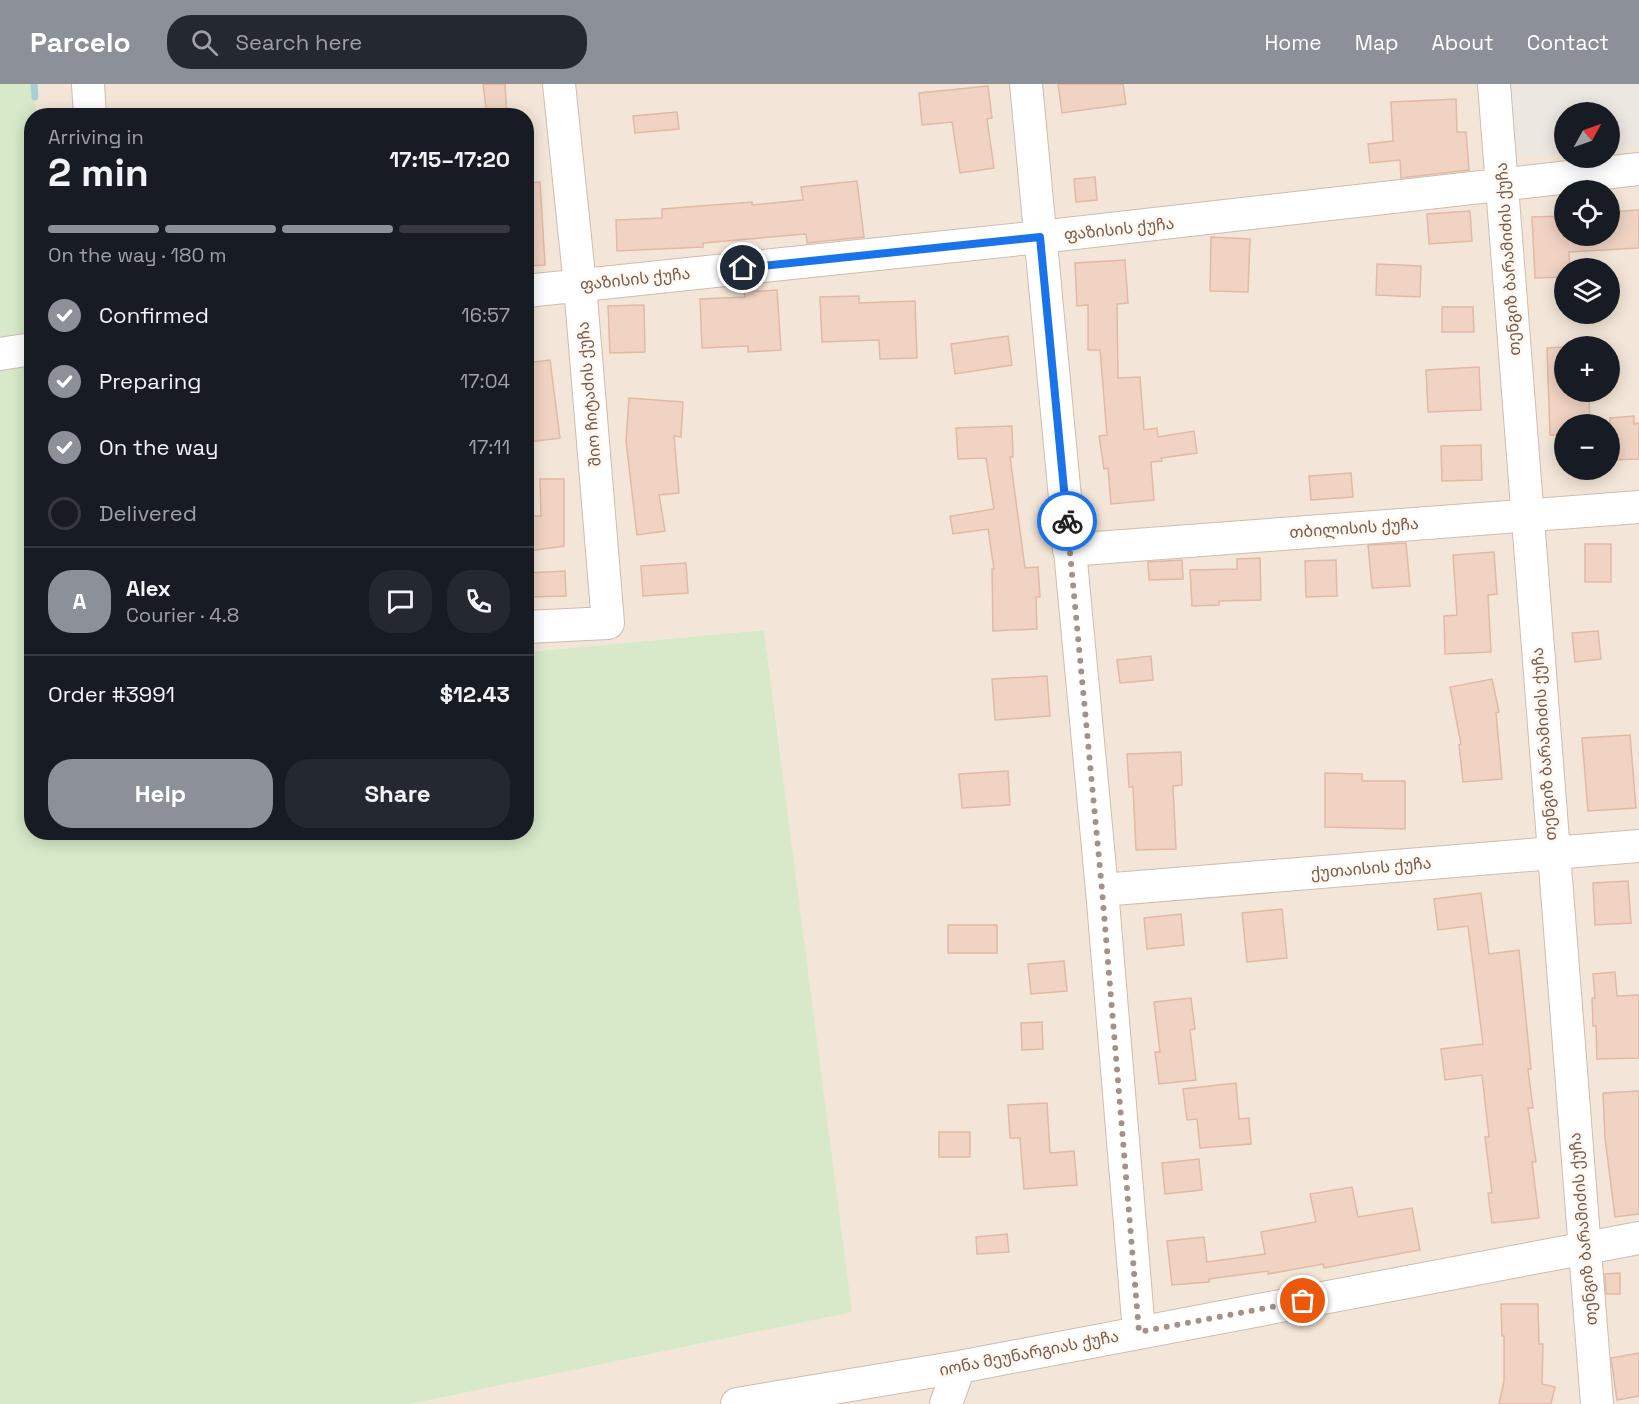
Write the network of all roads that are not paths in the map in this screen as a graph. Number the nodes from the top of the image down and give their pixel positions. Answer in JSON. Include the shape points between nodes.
{"nodes":[{"id":1,"x":88,"y":84,"type":"edge"},
{"id":2,"x":560,"y":84,"type":"edge"},
{"id":3,"x":1026,"y":84,"type":"edge"},
{"id":4,"x":1494,"y":84,"type":"edge"},
{"id":5,"x":90,"y":108,"type":"edge"},
{"id":6,"x":1639,"y":170,"type":"edge"},
{"id":7,"x":1503,"y":186,"type":"junction"},
{"id":8,"x":1040,"y":237,"type":"junction"},
{"id":9,"x":580,"y":285,"type":"junction"},
{"id":10,"x":534,"y":290,"type":"edge"},
{"id":11,"x":24,"y":350,"type":"edge"},
{"id":12,"x":0,"y":354,"type":"edge"},
{"id":13,"x":1639,"y":507,"type":"edge"},
{"id":14,"x":1527,"y":515,"type":"junction"},
{"id":15,"x":1069,"y":550,"type":"junction"},
{"id":16,"x":534,"y":627,"type":"edge"},
{"id":17,"x":1639,"y":846,"type":"edge"},
{"id":18,"x":1553,"y":853,"type":"junction"},
{"id":19,"x":1102,"y":890,"type":"junction"},
{"id":20,"x":1639,"y":1238,"type":"edge"},
{"id":21,"x":1584,"y":1248,"type":"junction"},
{"id":22,"x":1139,"y":1332,"type":"junction"},
{"id":23,"x":959,"y":1366,"type":"junction"},
{"id":24,"x":737,"y":1404,"type":"edge"},
{"id":25,"x":946,"y":1404,"type":"edge"},
{"id":26,"x":1597,"y":1404,"type":"edge"}],
"edges":[{"from":1,"to":5,"type":"street"},
{"from":2,"to":9,"type":"street","name":"შიო ჩიტაძის ქუჩა"},
{"from":3,"to":8,"type":"street"},
{"from":4,"to":7,"type":"street","name":"თენგიზ ბარამიძის ქუჩა"},
{"from":6,"to":7,"type":"street","name":"ფაზისის ქუჩა"},
{"from":7,"to":8,"type":"street","name":"ფაზისის ქუჩა"},
{"from":7,"to":14,"type":"street","name":"თენგიზ ბარამიძის ქუჩა"},
{"from":8,"to":9,"type":"street","name":"ფაზისის ქუჩა"},
{"from":8,"to":15,"type":"street"},
{"from":9,"to":10,"type":"street","name":"ფაზისის ქუჩა"},
{"from":9,"to":16,"type":"street","name":"შიო ჩიტაძის ქუჩა","via":[[608,623]]},
{"from":11,"to":12,"type":"street"},
{"from":13,"to":14,"type":"street","name":"თბილისის ქუჩა"},
{"from":14,"to":15,"type":"street","name":"თბილისის ქუჩა"},
{"from":14,"to":18,"type":"street","name":"თენგიზ ბარამიძის ქუჩა"},
{"from":15,"to":19,"type":"street"},
{"from":17,"to":18,"type":"street","name":"ქუთაისის ქუჩა"},
{"from":18,"to":19,"type":"street","name":"ქუთაისის ქუჩა"},
{"from":18,"to":21,"type":"street","name":"თენგიზ ბარამიძის ქუჩა"},
{"from":19,"to":22,"type":"street"},
{"from":20,"to":21,"type":"street","name":"იონა მეუნარგიას ქუჩა"},
{"from":21,"to":22,"type":"street","name":"იონა მეუნარგიას ქუჩა"},
{"from":21,"to":26,"type":"street","name":"თენგიზ ბარამიძის ქუჩა"},
{"from":22,"to":23,"type":"street","name":"იონა მეუნარგიას ქუჩა"},
{"from":23,"to":24,"type":"street","name":"იონა მეუნარგიას ქუჩა"},
{"from":23,"to":25,"type":"street"}]}
